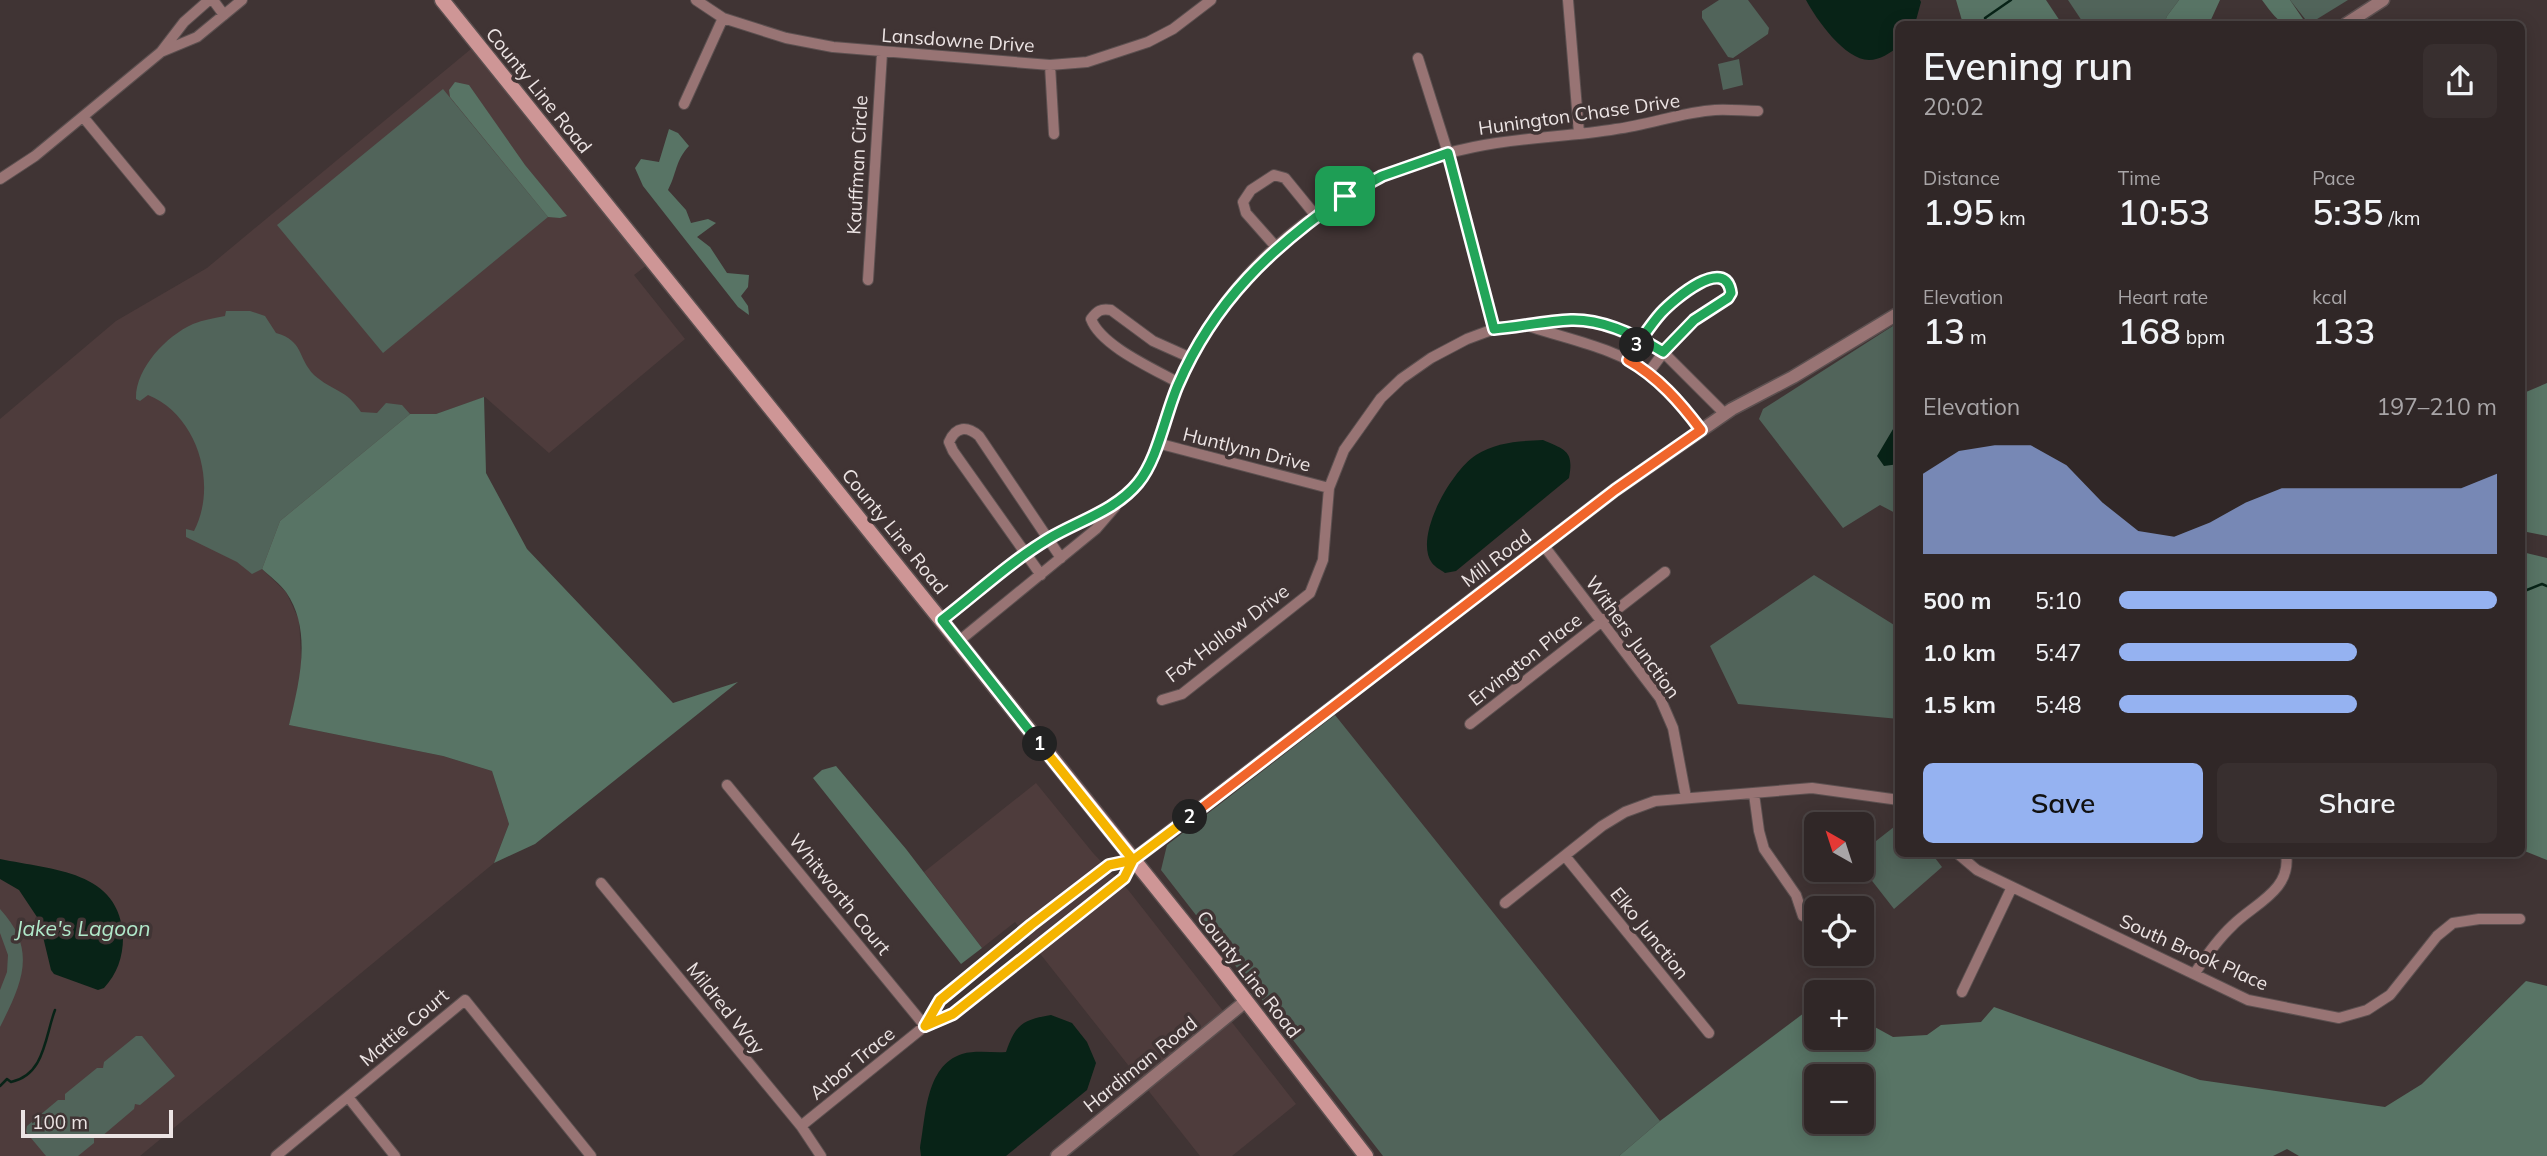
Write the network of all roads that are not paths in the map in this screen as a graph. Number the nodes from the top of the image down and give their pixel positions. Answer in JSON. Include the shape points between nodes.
{"nodes":[{"id":1,"x":211,"y":0,"type":"edge"},
{"id":2,"x":242,"y":0,"type":"edge"},
{"id":3,"x":443,"y":0,"type":"edge"},
{"id":4,"x":696,"y":0,"type":"edge"},
{"id":5,"x":1211,"y":0,"type":"edge"},
{"id":6,"x":1568,"y":0,"type":"edge"},
{"id":7,"x":2383,"y":0,"type":"edge"},
{"id":8,"x":224,"y":15,"type":"junction"},
{"id":9,"x":723,"y":18,"type":"junction"},
{"id":10,"x":2351,"y":21,"type":"edge"},
{"id":11,"x":161,"y":52,"type":"junction"},
{"id":12,"x":882,"y":53,"type":"junction"},
{"id":13,"x":1418,"y":58,"type":"dead end"},
{"id":14,"x":1051,"y":65,"type":"junction"},
{"id":15,"x":684,"y":104,"type":"dead end"},
{"id":16,"x":1758,"y":111,"type":"dead end"},
{"id":17,"x":84,"y":118,"type":"junction"},
{"id":18,"x":1579,"y":133,"type":"junction"},
{"id":19,"x":1054,"y":134,"type":"dead end"},
{"id":20,"x":1448,"y":153,"type":"junction"},
{"id":21,"x":0,"y":178,"type":"edge"},
{"id":22,"x":160,"y":210,"type":"dead end"},
{"id":23,"x":1316,"y":216,"type":"junction"},
{"id":24,"x":1277,"y":248,"type":"junction"},
{"id":25,"x":868,"y":280,"type":"dead end"},
{"id":26,"x":1895,"y":315,"type":"edge"},
{"id":27,"x":1528,"y":326,"type":"junction"},
{"id":28,"x":1494,"y":329,"type":"junction"},
{"id":29,"x":1642,"y":339,"type":"junction"},
{"id":30,"x":1663,"y":352,"type":"junction"},
{"id":31,"x":1191,"y":358,"type":"junction"},
{"id":32,"x":1628,"y":360,"type":"junction"},
{"id":33,"x":1648,"y":372,"type":"junction"},
{"id":34,"x":1179,"y":383,"type":"junction"},
{"id":35,"x":1725,"y":414,"type":"junction"},
{"id":36,"x":1701,"y":430,"type":"junction"},
{"id":37,"x":1157,"y":443,"type":"junction"},
{"id":38,"x":1329,"y":488,"type":"junction"},
{"id":39,"x":1118,"y":503,"type":"junction"},
{"id":40,"x":1048,"y":540,"type":"junction"},
{"id":41,"x":1544,"y":546,"type":"junction"},
{"id":42,"x":1027,"y":554,"type":"junction"},
{"id":43,"x":1061,"y":558,"type":"junction"},
{"id":44,"x":1665,"y":572,"type":"dead end"},
{"id":45,"x":1041,"y":575,"type":"junction"},
{"id":46,"x":942,"y":620,"type":"junction"},
{"id":47,"x":1602,"y":622,"type":"junction"},
{"id":48,"x":959,"y":641,"type":"junction"},
{"id":49,"x":1162,"y":700,"type":"dead end"},
{"id":50,"x":1470,"y":724,"type":"dead end"},
{"id":51,"x":727,"y":785,"type":"dead end"},
{"id":52,"x":1754,"y":794,"type":"junction"},
{"id":53,"x":1686,"y":797,"type":"junction"},
{"id":54,"x":1895,"y":799,"type":"edge"},
{"id":55,"x":1564,"y":856,"type":"junction"},
{"id":56,"x":1962,"y":857,"type":"edge"},
{"id":57,"x":2286,"y":857,"type":"edge"},
{"id":58,"x":1133,"y":860,"type":"junction"},
{"id":59,"x":601,"y":883,"type":"dead end"},
{"id":60,"x":2012,"y":887,"type":"junction"},
{"id":61,"x":1505,"y":903,"type":"dead end"},
{"id":62,"x":1803,"y":916,"type":"dead end"},
{"id":63,"x":2520,"y":919,"type":"dead end"},
{"id":64,"x":2195,"y":973,"type":"junction"},
{"id":65,"x":1962,"y":992,"type":"dead end"},
{"id":66,"x":1247,"y":1001,"type":"junction"},
{"id":67,"x":925,"y":1026,"type":"junction"},
{"id":68,"x":1709,"y":1033,"type":"dead end"},
{"id":69,"x":348,"y":1097,"type":"junction"},
{"id":70,"x":801,"y":1126,"type":"junction"},
{"id":71,"x":276,"y":1156,"type":"edge"},
{"id":72,"x":395,"y":1156,"type":"edge"},
{"id":73,"x":590,"y":1156,"type":"edge"},
{"id":74,"x":821,"y":1156,"type":"edge"},
{"id":75,"x":1057,"y":1156,"type":"edge"},
{"id":76,"x":1366,"y":1156,"type":"edge"}],
"edges":[{"from":1,"to":8,"type":"street"},
{"from":1,"to":11,"type":"street","via":[[184,22]]},
{"from":2,"to":8,"type":"street"},
{"from":3,"to":46,"type":"main road","name":"County Line Road"},
{"from":4,"to":9,"type":"street","name":"Lansdowne Drive"},
{"from":5,"to":14,"type":"street","name":"Lansdowne Drive","via":[[1148,42],[1087,62]]},
{"from":6,"to":18,"type":"street"},
{"from":7,"to":10,"type":"street"},
{"from":8,"to":11,"type":"street","via":[[197,37]]},
{"from":9,"to":12,"type":"street","name":"Lansdowne Drive","via":[[786,38]]},
{"from":9,"to":15,"type":"street"},
{"from":11,"to":17,"type":"street"},
{"from":12,"to":14,"type":"street","name":"Lansdowne Drive"},
{"from":12,"to":25,"type":"street","name":"Kauffman Circle"},
{"from":13,"to":20,"type":"street"},
{"from":14,"to":19,"type":"street"},
{"from":16,"to":18,"type":"street","name":"Hunington Chase Drive","via":[[1714,110]]},
{"from":17,"to":21,"type":"street"},
{"from":17,"to":22,"type":"street"},
{"from":18,"to":20,"type":"street","name":"Hunington Chase Drive"},
{"from":20,"to":23,"type":"street","name":"Hunington Chase Drive","via":[[1382,176]]},
{"from":20,"to":28,"type":"street"},
{"from":23,"to":24,"type":"street","name":"Hunington Chase Drive"},
{"from":23,"to":24,"type":"street","via":[[1285,178],[1274,175],[1251,190],[1243,202],[1246,213]]},
{"from":24,"to":31,"type":"street","name":"Hunington Chase Drive","via":[[1222,307]]},
{"from":26,"to":35,"type":"street","name":"Mill Road"},
{"from":27,"to":28,"type":"street","name":"Fox Hollow Drive"},
{"from":27,"to":29,"type":"street","name":"Fox Hollow Drive","via":[[1591,321]]},
{"from":27,"to":32,"type":"street","name":"Fox Hollow Drive"},
{"from":28,"to":38,"type":"street","name":"Fox Hollow Drive","via":[[1431,358],[1381,398],[1344,450]]},
{"from":29,"to":30,"type":"street","name":"Fox Hollow Drive"},
{"from":29,"to":30,"type":"street","via":[[1685,292],[1713,278],[1727,282],[1728,298],[1694,320]]},
{"from":29,"to":32,"type":"street"},
{"from":30,"to":33,"type":"street"},
{"from":30,"to":35,"type":"street","name":"Fox Hollow Drive"},
{"from":31,"to":34,"type":"street","name":"Hunington Chase Drive"},
{"from":31,"to":34,"type":"street","via":[[1153,341],[1111,310],[1096,312],[1091,319],[1094,328],[1134,359]]},
{"from":32,"to":33,"type":"street","name":"Fox Hollow Drive"},
{"from":33,"to":36,"type":"street","name":"Fox Hollow Drive"},
{"from":34,"to":37,"type":"street","name":"Hunington Chase Drive"},
{"from":35,"to":36,"type":"street","name":"Mill Road"},
{"from":36,"to":41,"type":"street","name":"Mill Road"},
{"from":37,"to":38,"type":"street","name":"Huntlynn Drive"},
{"from":37,"to":39,"type":"street","name":"Hunington Chase Drive","via":[[1139,482]]},
{"from":38,"to":49,"type":"street","name":"Fox Hollow Drive","via":[[1323,560],[1310,593],[1182,694]]},
{"from":39,"to":40,"type":"street","name":"Hunington Chase Drive"},
{"from":39,"to":43,"type":"street"},
{"from":40,"to":42,"type":"street","name":"Hunington Chase Drive"},
{"from":40,"to":42,"type":"street","via":[[979,436],[971,429],[956,431],[949,442],[953,451]]},
{"from":40,"to":43,"type":"street"},
{"from":41,"to":47,"type":"street","name":"Withers Junction"},
{"from":41,"to":58,"type":"street","name":"Mill Road"},
{"from":42,"to":45,"type":"street"},
{"from":42,"to":46,"type":"street","name":"Hunington Chase Drive"},
{"from":43,"to":45,"type":"street"},
{"from":44,"to":47,"type":"street","name":"Ervington Place"},
{"from":45,"to":48,"type":"street"},
{"from":46,"to":48,"type":"main road","name":"County Line Road"},
{"from":47,"to":50,"type":"street","name":"Ervington Place"},
{"from":47,"to":53,"type":"street","name":"Withers Junction","via":[[1669,717]]},
{"from":48,"to":58,"type":"main road","name":"County Line Road"},
{"from":51,"to":67,"type":"street","name":"Whitworth Court"},
{"from":52,"to":53,"type":"street"},
{"from":52,"to":54,"type":"street","via":[[1812,788]]},
{"from":52,"to":62,"type":"street","via":[[1764,849],[1796,895]]},
{"from":53,"to":55,"type":"street","via":[[1625,812]]},
{"from":55,"to":61,"type":"street"},
{"from":55,"to":68,"type":"street","name":"Elko Junction"},
{"from":56,"to":60,"type":"street","name":"South Brook Place"},
{"from":57,"to":64,"type":"street","via":[[2286,873],[2279,887],[2231,926]]},
{"from":58,"to":66,"type":"main road","name":"County Line Road"},
{"from":58,"to":67,"type":"street","name":"Arbor Trace","via":[[1114,886],[953,1014]]},
{"from":58,"to":67,"type":"street","name":"Arbor Trace","via":[[1109,865],[1023,931],[940,1000]]},
{"from":59,"to":70,"type":"street","name":"Mildred Way"},
{"from":60,"to":64,"type":"street","name":"South Brook Place"},
{"from":60,"to":65,"type":"street"},
{"from":63,"to":64,"type":"street","name":"South Brook Place","via":[[2453,923],[2390,995],[2367,1010],[2339,1018],[2248,1000]]},
{"from":66,"to":75,"type":"street","name":"Hardiman Road"},
{"from":66,"to":76,"type":"main road","name":"County Line Road"},
{"from":67,"to":70,"type":"street","name":"Arbor Trace"},
{"from":69,"to":71,"type":"street","name":"Mattie Court"},
{"from":69,"to":72,"type":"street"},
{"from":69,"to":73,"type":"street","name":"Mattie Court","via":[[465,1000]]},
{"from":70,"to":74,"type":"street","name":"Mildred Way"}]}
